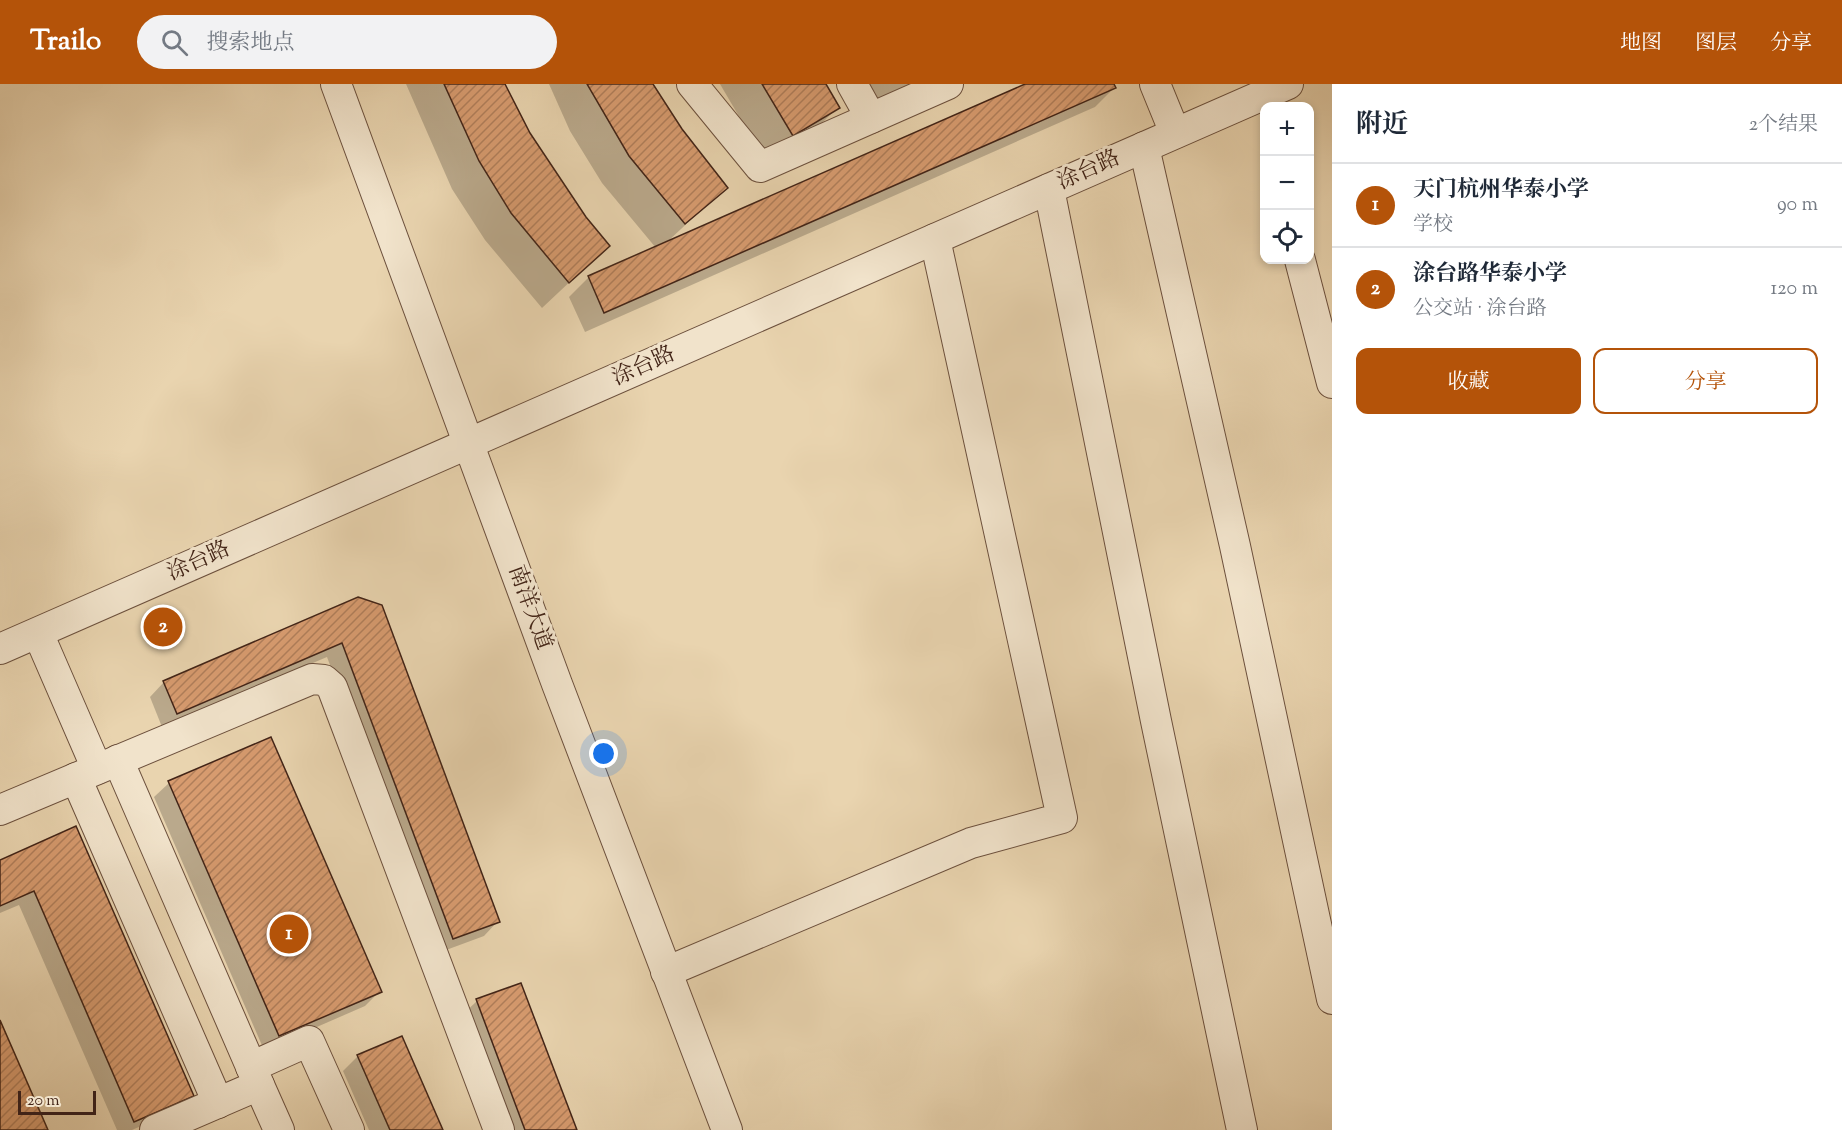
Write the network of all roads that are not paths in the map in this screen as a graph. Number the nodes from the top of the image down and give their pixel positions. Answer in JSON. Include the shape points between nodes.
{"nodes":[{"id":1,"x":336,"y":84,"type":"edge"},
{"id":2,"x":692,"y":84,"type":"edge"},
{"id":3,"x":852,"y":84,"type":"edge"},
{"id":4,"x":948,"y":84,"type":"edge"},
{"id":5,"x":1155,"y":84,"type":"edge"},
{"id":6,"x":1288,"y":84,"type":"edge"},
{"id":7,"x":1268,"y":102,"type":"edge"},
{"id":8,"x":1260,"y":109,"type":"edge"},
{"id":9,"x":872,"y":118,"type":"junction"},
{"id":10,"x":1175,"y":133,"type":"junction"},
{"id":11,"x":1144,"y":147,"type":"junction"},
{"id":12,"x":1048,"y":189,"type":"junction"},
{"id":13,"x":935,"y":239,"type":"junction"},
{"id":14,"x":1301,"y":264,"type":"edge"},
{"id":15,"x":1326,"y":335,"type":"edge"},
{"id":16,"x":1332,"y":383,"type":"edge"},
{"id":17,"x":468,"y":444,"type":"junction"},
{"id":18,"x":38,"y":633,"type":"junction"},
{"id":19,"x":0,"y":649,"type":"edge"},
{"id":20,"x":97,"y":769,"type":"junction"},
{"id":21,"x":0,"y":810,"type":"edge"},
{"id":22,"x":666,"y":972,"type":"junction"},
{"id":23,"x":1332,"y":999,"type":"edge"},
{"id":24,"x":255,"y":1076,"type":"junction"},
{"id":25,"x":218,"y":1103,"type":"junction"},
{"id":26,"x":155,"y":1130,"type":"edge"},
{"id":27,"x":279,"y":1130,"type":"edge"},
{"id":28,"x":349,"y":1130,"type":"edge"},
{"id":29,"x":499,"y":1130,"type":"edge"},
{"id":30,"x":727,"y":1130,"type":"edge"},
{"id":31,"x":1242,"y":1130,"type":"edge"}],
"edges":[{"from":1,"to":17,"type":"street","name":"南洋大道"},
{"from":2,"to":9,"type":"street","via":[[760,167]]},
{"from":3,"to":9,"type":"street"},
{"from":4,"to":9,"type":"street"},
{"from":5,"to":10,"type":"street"},
{"from":6,"to":7,"type":"street","name":"涂台路"},
{"from":8,"to":10,"type":"street","name":"涂台路"},
{"from":10,"to":11,"type":"street","name":"涂台路"},
{"from":11,"to":12,"type":"street","name":"涂台路"},
{"from":11,"to":23,"type":"street"},
{"from":12,"to":13,"type":"street","name":"涂台路"},
{"from":12,"to":31,"type":"street"},
{"from":13,"to":17,"type":"street","name":"涂台路"},
{"from":13,"to":22,"type":"street","via":[[1062,818],[971,843]]},
{"from":14,"to":15,"type":"street"},
{"from":15,"to":16,"type":"street"},
{"from":17,"to":18,"type":"street","name":"涂台路"},
{"from":17,"to":22,"type":"street","name":"南洋大道"},
{"from":18,"to":19,"type":"street","name":"涂台路"},
{"from":18,"to":20,"type":"street"},
{"from":20,"to":21,"type":"street"},
{"from":20,"to":24,"type":"street"},
{"from":20,"to":25,"type":"street"},
{"from":20,"to":29,"type":"street","via":[[312,679],[332,687]]},
{"from":22,"to":30,"type":"street","name":"南洋大道"},
{"from":24,"to":25,"type":"street"},
{"from":24,"to":27,"type":"street"},
{"from":24,"to":28,"type":"street","via":[[309,1041]]},
{"from":25,"to":26,"type":"street"}]}
